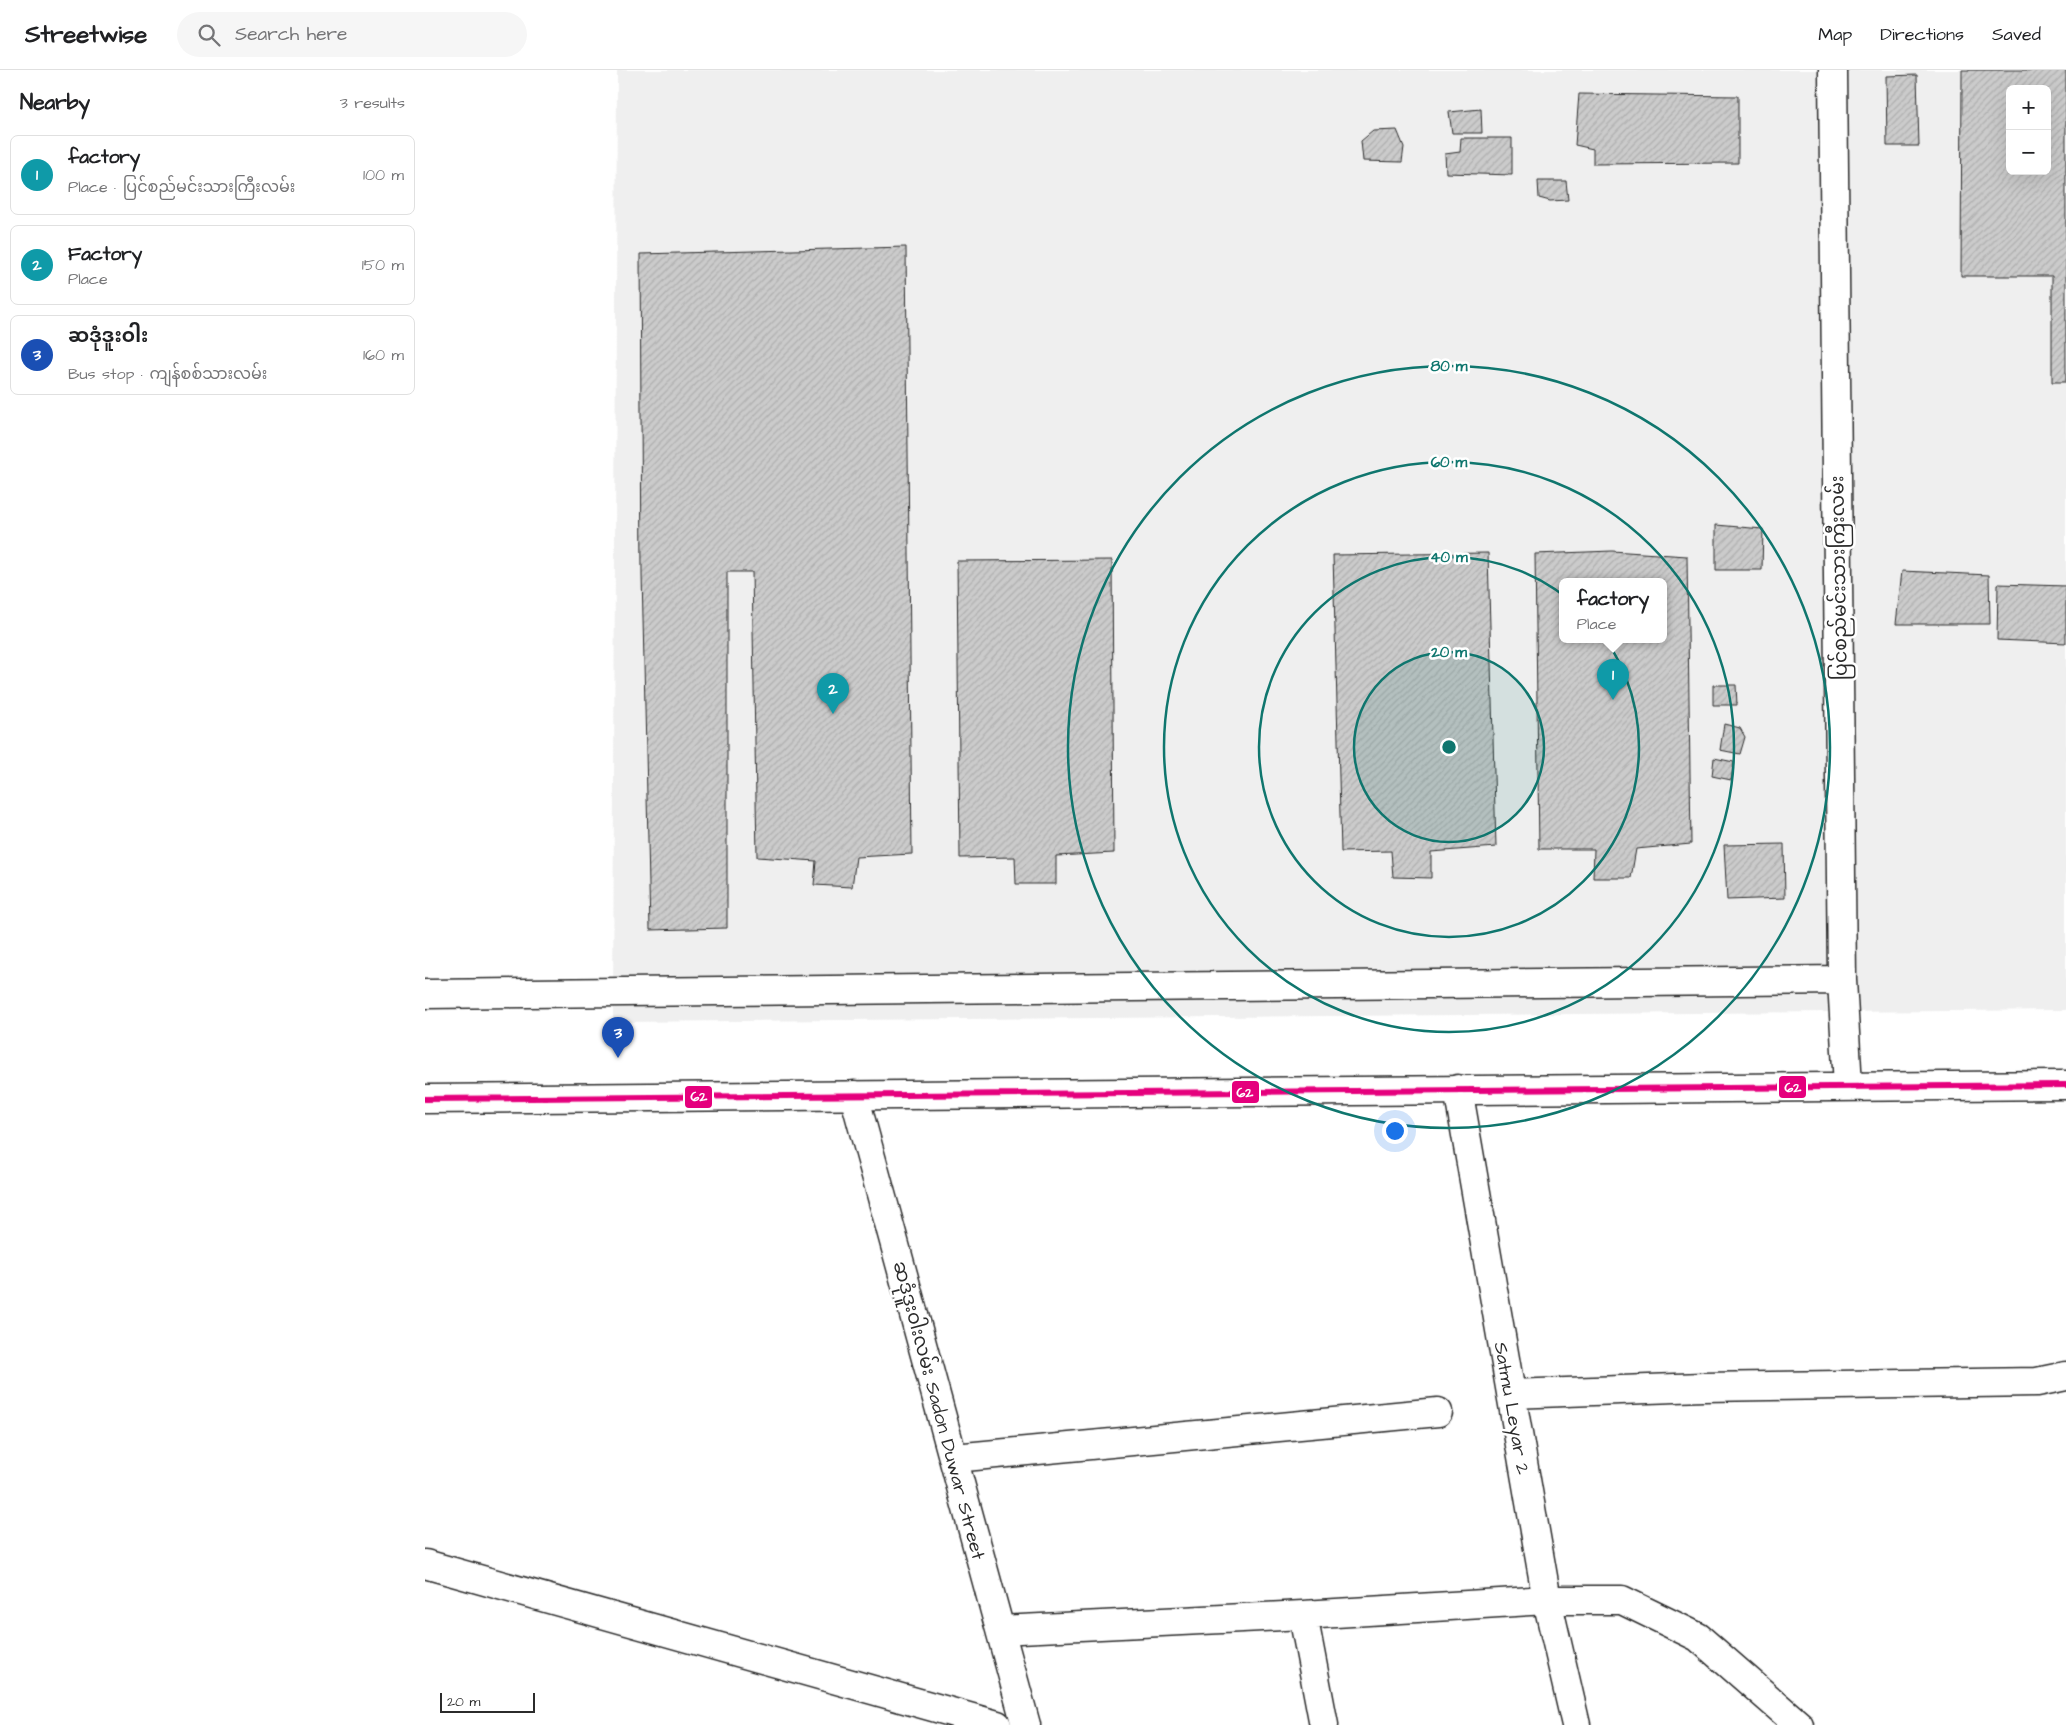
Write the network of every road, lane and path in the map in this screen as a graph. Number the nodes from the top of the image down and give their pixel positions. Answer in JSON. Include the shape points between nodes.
{"nodes":[{"id":1,"x":1833,"y":70,"type":"edge"},
{"id":2,"x":1842,"y":980,"type":"junction"},
{"id":3,"x":425,"y":994,"type":"edge"},
{"id":4,"x":2066,"y":1085,"type":"edge"},
{"id":5,"x":1848,"y":1086,"type":"junction"},
{"id":6,"x":1458,"y":1089,"type":"junction"},
{"id":7,"x":854,"y":1095,"type":"junction"},
{"id":8,"x":425,"y":1099,"type":"edge"},
{"id":9,"x":2066,"y":1376,"type":"edge"},
{"id":10,"x":1511,"y":1394,"type":"junction"},
{"id":11,"x":1438,"y":1412,"type":"dead end"},
{"id":12,"x":954,"y":1458,"type":"junction"},
{"id":13,"x":425,"y":1564,"type":"edge"},
{"id":14,"x":1547,"y":1600,"type":"junction"},
{"id":15,"x":1303,"y":1615,"type":"junction"},
{"id":16,"x":1001,"y":1630,"type":"junction"},
{"id":17,"x":997,"y":1725,"type":"edge"},
{"id":18,"x":1026,"y":1725,"type":"edge"},
{"id":19,"x":1324,"y":1725,"type":"edge"},
{"id":20,"x":1576,"y":1725,"type":"edge"},
{"id":21,"x":1799,"y":1725,"type":"edge"}],
"edges":[{"from":1,"to":2,"type":"street","name":"ပြင်စည်မင်းသားကြီးလမ်း"},
{"from":2,"to":3,"type":"street"},
{"from":2,"to":5,"type":"street","name":"ပြင်စည်မင်းသားကြီးလမ်း"},
{"from":4,"to":5,"type":"street"},
{"from":5,"to":6,"type":"street"},
{"from":6,"to":7,"type":"street"},
{"from":6,"to":10,"type":"street","name":"Satmu Leyar 2"},
{"from":7,"to":8,"type":"street"},
{"from":7,"to":12,"type":"street","name":"ဆဒုံဒူးဝါးလမ်း Sadon Duwar Street"},
{"from":9,"to":10,"type":"street","via":[[2037,1382],[1703,1387]]},
{"from":10,"to":14,"type":"street","name":"Satmu Leyar 2"},
{"from":11,"to":12,"type":"street"},
{"from":12,"to":16,"type":"street","name":"ဆဒုံဒူးဝါးလမ်း Sadon Duwar Street"},
{"from":13,"to":17,"type":"street"},
{"from":14,"to":15,"type":"street"},
{"from":14,"to":20,"type":"street","name":"Satmu Leyar 2"},
{"from":14,"to":21,"type":"street","via":[[1622,1600],[1698,1637]]},
{"from":15,"to":16,"type":"street"},
{"from":15,"to":19,"type":"street"},
{"from":16,"to":18,"type":"street","name":"ဆဒုံဒူးဝါးလမ်း Sadon Duwar Street"}]}
